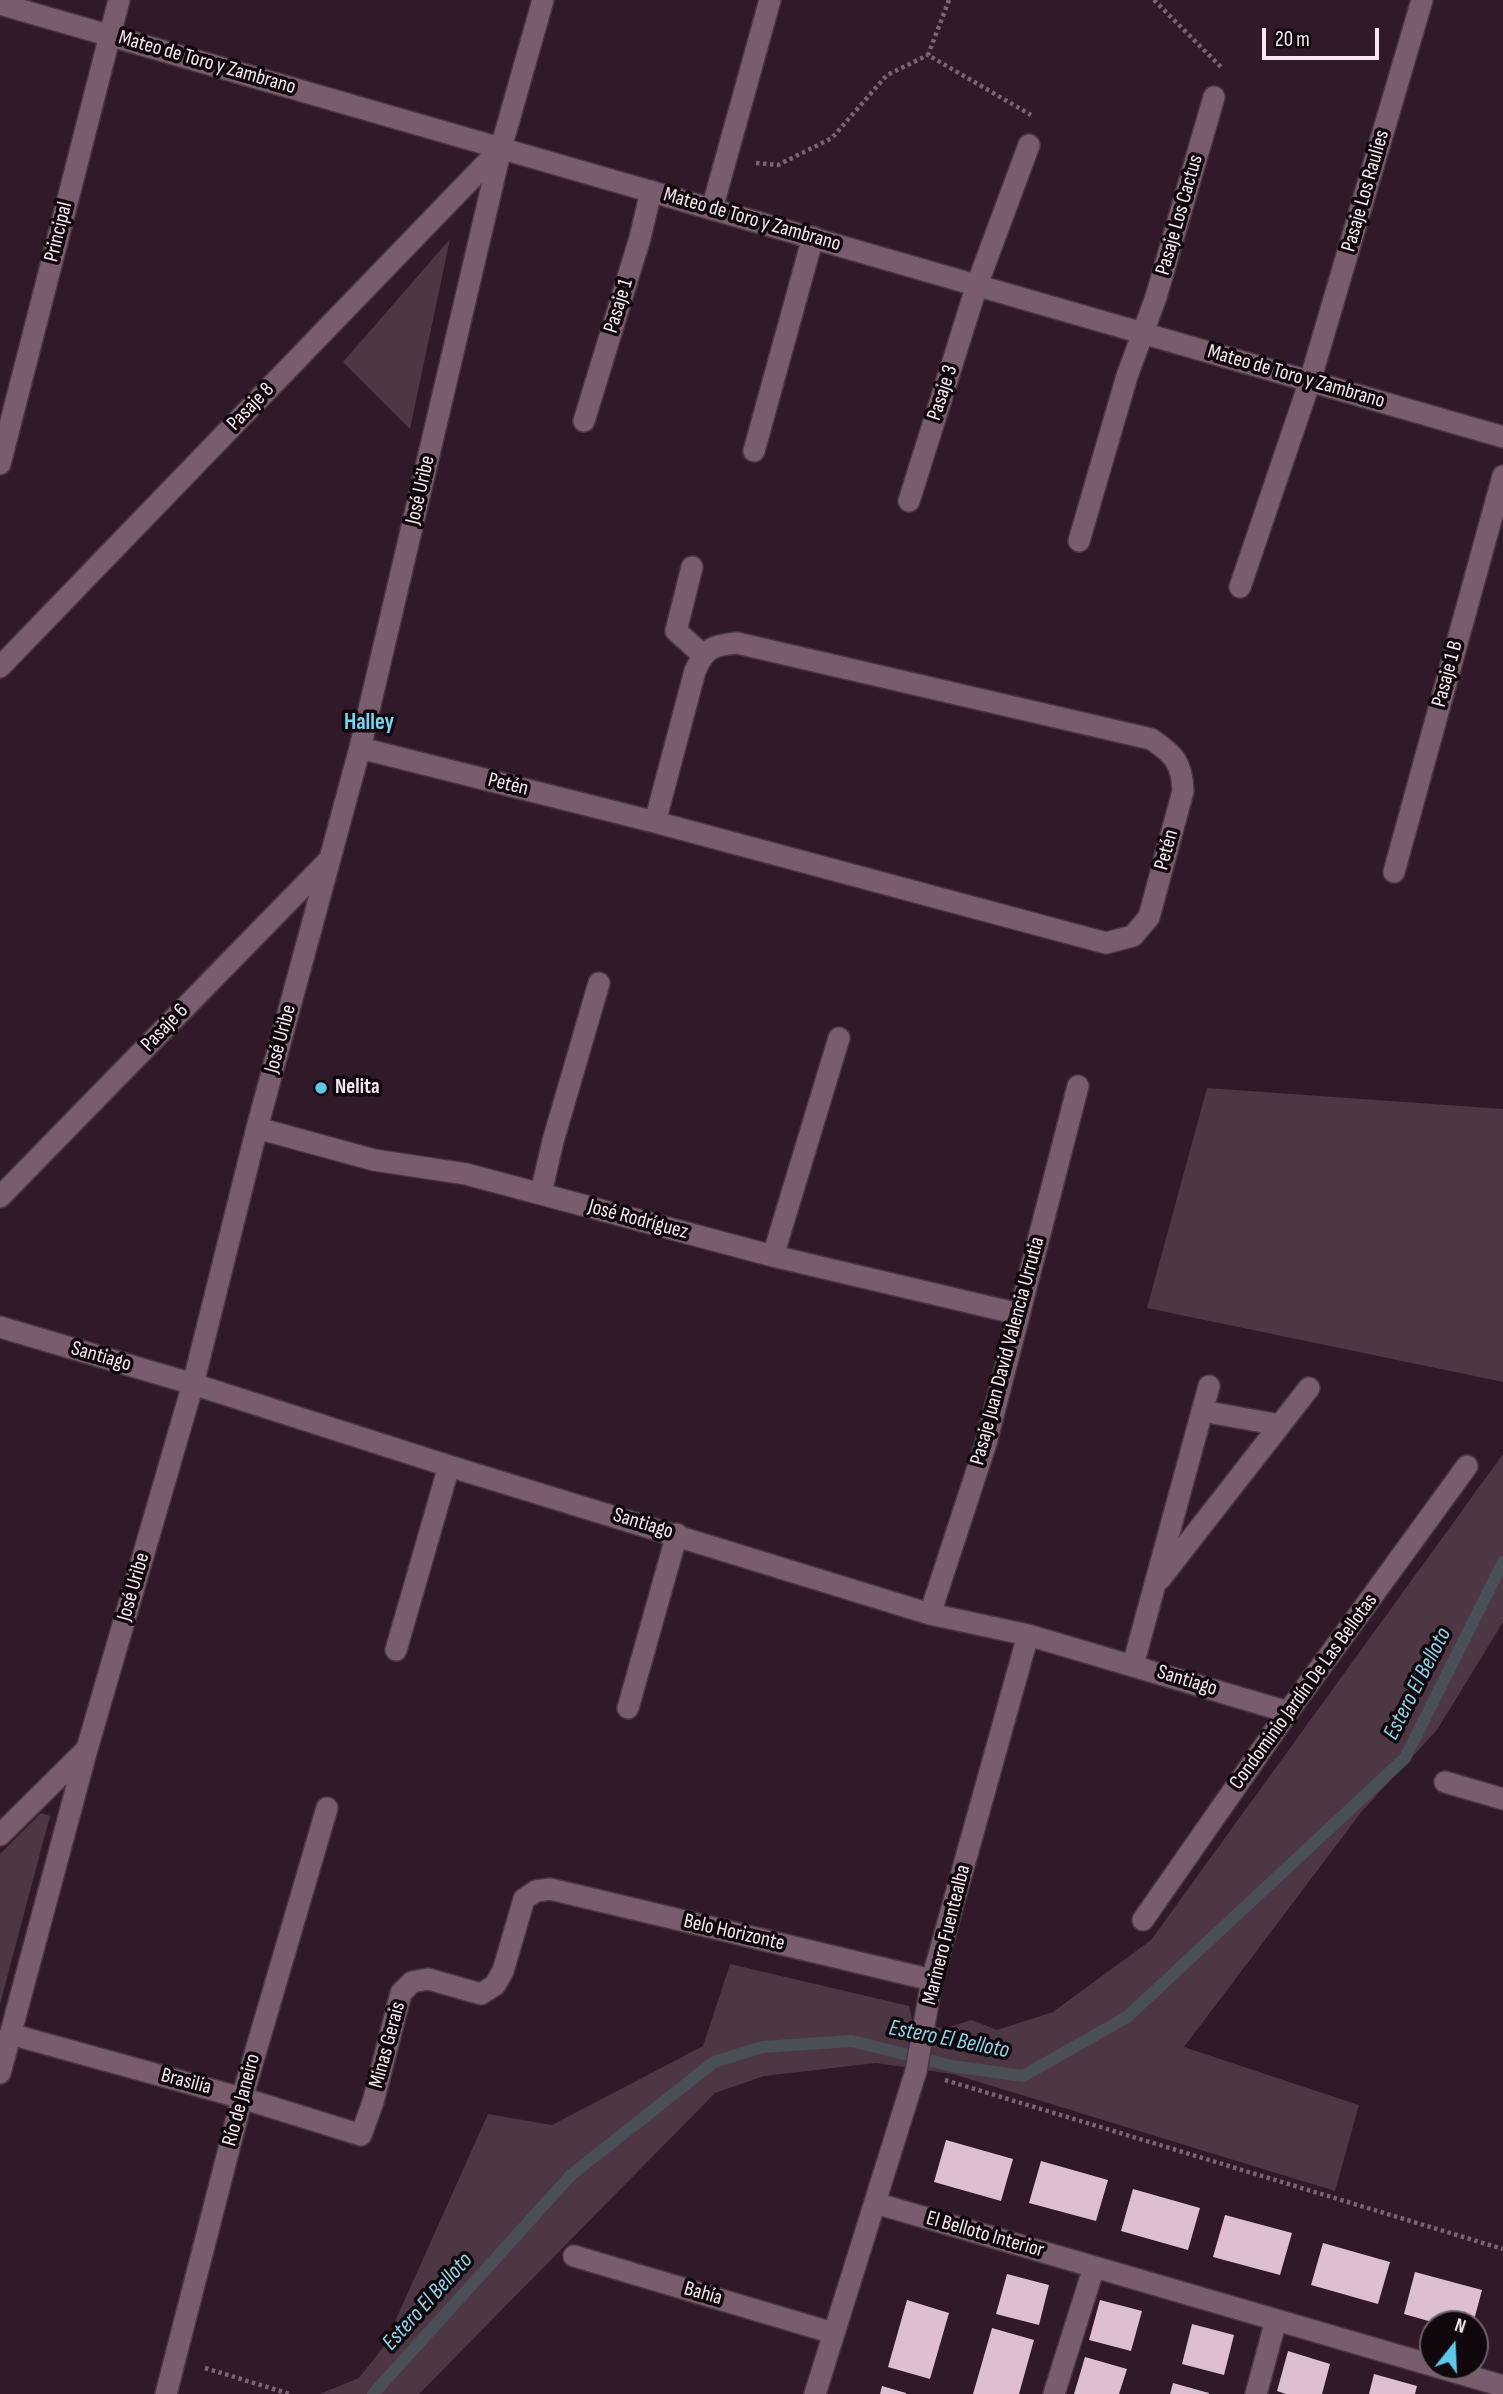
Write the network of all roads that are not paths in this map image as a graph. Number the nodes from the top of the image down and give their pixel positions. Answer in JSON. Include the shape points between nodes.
{"nodes":[{"id":1,"x":543,"y":0,"type":"edge"},
{"id":2,"x":770,"y":0,"type":"edge"},
{"id":3,"x":1422,"y":0,"type":"edge"},
{"id":4,"x":119,"y":2,"type":"edge"},
{"id":5,"x":0,"y":4,"type":"edge"},
{"id":6,"x":110,"y":36,"type":"junction"},
{"id":7,"x":1214,"y":97,"type":"road end"},
{"id":8,"x":1029,"y":145,"type":"road end"},
{"id":9,"x":501,"y":148,"type":"junction"},
{"id":10,"x":651,"y":191,"type":"junction"},
{"id":11,"x":712,"y":209,"type":"junction"},
{"id":12,"x":813,"y":237,"type":"junction"},
{"id":13,"x":978,"y":285,"type":"junction"},
{"id":14,"x":1142,"y":333,"type":"junction"},
{"id":15,"x":1310,"y":381,"type":"junction"},
{"id":16,"x":584,"y":421,"type":"dead end"},
{"id":17,"x":1503,"y":437,"type":"edge"},
{"id":18,"x":754,"y":451,"type":"dead end"},
{"id":19,"x":0,"y":464,"type":"edge"},
{"id":20,"x":1503,"y":476,"type":"edge"},
{"id":21,"x":909,"y":501,"type":"dead end"},
{"id":22,"x":1079,"y":541,"type":"dead end"},
{"id":23,"x":692,"y":567,"type":"dead end"},
{"id":24,"x":1240,"y":587,"type":"dead end"},
{"id":25,"x":703,"y":654,"type":"junction"},
{"id":26,"x":0,"y":667,"type":"edge"},
{"id":27,"x":360,"y":748,"type":"junction"},
{"id":28,"x":655,"y":822,"type":"junction"},
{"id":29,"x":331,"y":859,"type":"junction"},
{"id":30,"x":1394,"y":872,"type":"dead end"},
{"id":31,"x":600,"y":983,"type":"dead end"},
{"id":32,"x":839,"y":1038,"type":"dead end"},
{"id":33,"x":1078,"y":1086,"type":"dead end"},
{"id":34,"x":257,"y":1128,"type":"junction"},
{"id":35,"x":541,"y":1193,"type":"junction"},
{"id":36,"x":0,"y":1197,"type":"edge"},
{"id":37,"x":773,"y":1256,"type":"junction"},
{"id":38,"x":1018,"y":1314,"type":"junction"},
{"id":39,"x":0,"y":1327,"type":"edge"},
{"id":40,"x":193,"y":1384,"type":"junction"},
{"id":41,"x":1209,"y":1385,"type":"dead end"},
{"id":42,"x":1309,"y":1388,"type":"dead end"},
{"id":43,"x":1202,"y":1411,"type":"junction"},
{"id":44,"x":1280,"y":1425,"type":"junction"},
{"id":45,"x":449,"y":1466,"type":"junction"},
{"id":46,"x":1467,"y":1466,"type":"dead end"},
{"id":47,"x":677,"y":1534,"type":"junction"},
{"id":48,"x":1155,"y":1587,"type":"junction"},
{"id":49,"x":930,"y":1614,"type":"junction"},
{"id":50,"x":1028,"y":1635,"type":"junction"},
{"id":51,"x":396,"y":1650,"type":"dead end"},
{"id":52,"x":1133,"y":1665,"type":"junction"},
{"id":53,"x":628,"y":1708,"type":"dead end"},
{"id":54,"x":1288,"y":1712,"type":"junction"},
{"id":55,"x":87,"y":1749,"type":"junction"},
{"id":56,"x":1445,"y":1782,"type":"dead end"},
{"id":57,"x":1503,"y":1799,"type":"edge"},
{"id":58,"x":327,"y":1808,"type":"dead end"},
{"id":59,"x":0,"y":1835,"type":"edge"},
{"id":60,"x":536,"y":1891,"type":"joint"},
{"id":61,"x":1143,"y":1920,"type":"dead end"},
{"id":62,"x":932,"y":1980,"type":"junction"},
{"id":63,"x":10,"y":2034,"type":"junction"},
{"id":64,"x":0,"y":2073,"type":"edge"},
{"id":65,"x":242,"y":2098,"type":"junction"},
{"id":66,"x":361,"y":2134,"type":"joint"},
{"id":67,"x":875,"y":2203,"type":"junction"},
{"id":68,"x":573,"y":2256,"type":"dead end"},
{"id":69,"x":1094,"y":2267,"type":"junction"},
{"id":70,"x":1276,"y":2320,"type":"junction"},
{"id":71,"x":833,"y":2333,"type":"junction"},
{"id":72,"x":1462,"y":2385,"type":"edge"},
{"id":73,"x":1503,"y":2386,"type":"edge"},
{"id":74,"x":166,"y":2394,"type":"edge"},
{"id":75,"x":815,"y":2394,"type":"edge"},
{"id":76,"x":1054,"y":2394,"type":"edge"},
{"id":77,"x":1256,"y":2394,"type":"edge"}],
"edges":[{"from":1,"to":9,"type":"street","name":"José Uribe"},
{"from":2,"to":11,"type":"street"},
{"from":3,"to":15,"type":"street","name":"Pasaje Los Raulies"},
{"from":4,"to":6,"type":"street","name":"Principal"},
{"from":5,"to":6,"type":"street","name":"Mateo de Toro y Zambrano"},
{"from":6,"to":9,"type":"street","name":"Mateo de Toro y Zambrano"},
{"from":6,"to":19,"type":"street","name":"Principal"},
{"from":7,"to":14,"type":"street","name":"Pasaje Los Cactus"},
{"from":8,"to":13,"type":"street","name":"Pasaje 3"},
{"from":9,"to":10,"type":"street","name":"Mateo de Toro y Zambrano"},
{"from":9,"to":26,"type":"street","name":"Pasaje 8"},
{"from":9,"to":27,"type":"street","name":"José Uribe"},
{"from":10,"to":11,"type":"street","name":"Mateo de Toro y Zambrano"},
{"from":10,"to":16,"type":"street","name":"Pasaje 1"},
{"from":11,"to":12,"type":"street","name":"Mateo de Toro y Zambrano"},
{"from":12,"to":13,"type":"street","name":"Mateo de Toro y Zambrano"},
{"from":12,"to":18,"type":"street"},
{"from":13,"to":14,"type":"street","name":"Mateo de Toro y Zambrano"},
{"from":13,"to":21,"type":"street","name":"Pasaje 3"},
{"from":14,"to":15,"type":"street","name":"Mateo de Toro y Zambrano"},
{"from":14,"to":22,"type":"street","name":"Pasaje Los Cactus"},
{"from":15,"to":17,"type":"street","name":"Mateo de Toro y Zambrano"},
{"from":15,"to":24,"type":"street","name":"Pasaje Los Raulies"},
{"from":20,"to":30,"type":"street","name":"Pasaje 1 B"},
{"from":23,"to":25,"type":"street","via":[[676,631]]},
{"from":25,"to":28,"type":"street"},
{"from":25,"to":28,"type":"street","name":"Petén","via":[[719,645],[737,643],[1151,739],[1177,761],[1182,791],[1149,917],[1133,936],[1106,943]]},
{"from":27,"to":28,"type":"street","name":"Petén"},
{"from":27,"to":29,"type":"street","name":"José Uribe"},
{"from":29,"to":34,"type":"street","name":"José Uribe"},
{"from":29,"to":36,"type":"street","name":"Pasaje 6"},
{"from":31,"to":35,"type":"street"},
{"from":32,"to":37,"type":"street"},
{"from":33,"to":38,"type":"street","name":"Pasaje Juan David Valencia Urrutia"},
{"from":34,"to":35,"type":"street","name":"José Rodríguez","via":[[374,1160],[466,1174]]},
{"from":34,"to":40,"type":"street","name":"José Uribe"},
{"from":35,"to":37,"type":"street","name":"José Rodríguez"},
{"from":37,"to":38,"type":"street","name":"José Rodríguez"},
{"from":38,"to":49,"type":"street","name":"Pasaje Juan David Valencia Urrutia","via":[[986,1443]]},
{"from":39,"to":40,"type":"street","name":"Santiago"},
{"from":40,"to":45,"type":"street","name":"Santiago"},
{"from":40,"to":55,"type":"street","name":"José Uribe"},
{"from":41,"to":43,"type":"street"},
{"from":42,"to":44,"type":"street"},
{"from":43,"to":44,"type":"street"},
{"from":43,"to":48,"type":"street"},
{"from":44,"to":48,"type":"street"},
{"from":45,"to":47,"type":"street","name":"Santiago"},
{"from":45,"to":51,"type":"street"},
{"from":46,"to":54,"type":"street","name":"Condominio Jardín De Las Bellotas"},
{"from":47,"to":49,"type":"street","name":"Santiago"},
{"from":47,"to":53,"type":"street"},
{"from":48,"to":52,"type":"street"},
{"from":49,"to":50,"type":"street","name":"Santiago"},
{"from":50,"to":52,"type":"street","name":"Santiago"},
{"from":50,"to":62,"type":"street","name":"Marinero Fuentealba"},
{"from":52,"to":54,"type":"street","name":"Santiago"},
{"from":54,"to":61,"type":"street","name":"Condominio Jardín De Las Bellotas"},
{"from":55,"to":59,"type":"street"},
{"from":55,"to":63,"type":"street","name":"José Uribe"},
{"from":56,"to":57,"type":"street"},
{"from":58,"to":65,"type":"street","name":"Río de Janeiro"},
{"from":60,"to":62,"type":"street","name":"Belo Horizonte","via":[[550,1889]]},
{"from":60,"to":66,"type":"street","name":"Minas Gerais","via":[[524,1899],[495,1984],[481,1994],[428,1979],[412,1982],[401,1993]]},
{"from":62,"to":67,"type":"street","name":"Marinero Fuentealba","via":[[916,2071]]},
{"from":63,"to":64,"type":"street","name":"José Uribe"},
{"from":63,"to":65,"type":"street","name":"Brasilia"},
{"from":65,"to":66,"type":"street","name":"Brasilia"},
{"from":65,"to":74,"type":"street","name":"Río de Janeiro"},
{"from":67,"to":69,"type":"street","name":"El Belloto Interior"},
{"from":67,"to":71,"type":"street","name":"Marinero Fuentealba"},
{"from":68,"to":71,"type":"street","name":"Bahía"},
{"from":69,"to":70,"type":"street","name":"El Belloto Interior"},
{"from":69,"to":76,"type":"street"},
{"from":70,"to":72,"type":"street","name":"El Belloto Interior"},
{"from":70,"to":77,"type":"street"},
{"from":71,"to":75,"type":"street","name":"Marinero Fuentealba"},
{"from":72,"to":73,"type":"street","name":"El Belloto Interior"}]}
